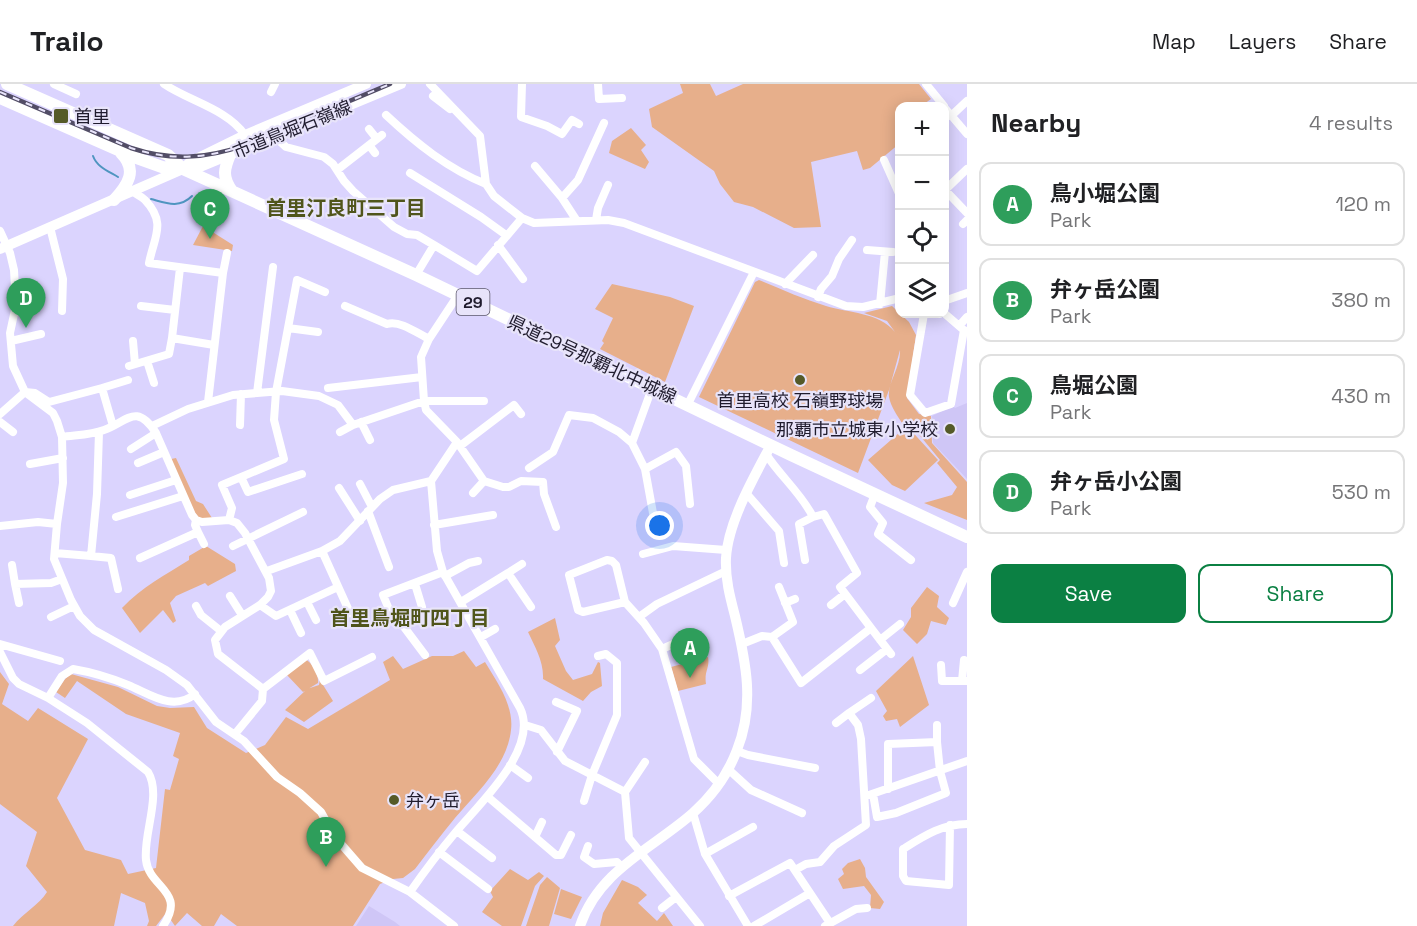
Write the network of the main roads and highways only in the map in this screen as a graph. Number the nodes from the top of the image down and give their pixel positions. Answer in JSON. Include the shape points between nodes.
{"nodes":[{"id":1,"x":7,"y":84,"type":"edge"},
{"id":2,"x":0,"y":98,"type":"edge"},
{"id":3,"x":116,"y":149,"type":"junction"},
{"id":4,"x":230,"y":155,"type":"road end"},
{"id":5,"x":183,"y":169,"type":"junction"},
{"id":6,"x":233,"y":192,"type":"junction"},
{"id":7,"x":114,"y":200,"type":"road end"},
{"id":8,"x":967,"y":537,"type":"edge"}],
"edges":[{"from":1,"to":5,"type":"main road","name":"県道29号那覇北中城線","number":"29","via":[[168,155]]},
{"from":2,"to":3,"type":"main road","name":"県道29号那覇北中城線","number":"29"},
{"from":3,"to":5,"type":"main road","name":"県道29号那覇北中城線","number":"29","via":[[162,167]]},
{"from":3,"to":7,"type":"main road","via":[[130,167],[130,188]]},
{"from":4,"to":6,"type":"main road","via":[[224,173]]},
{"from":5,"to":6,"type":"main road","name":"県道29号那覇北中城線","number":"29"},
{"from":6,"to":8,"type":"main road","name":"県道29号那覇北中城線","number":"29","via":[[688,404],[769,450]]}]}
